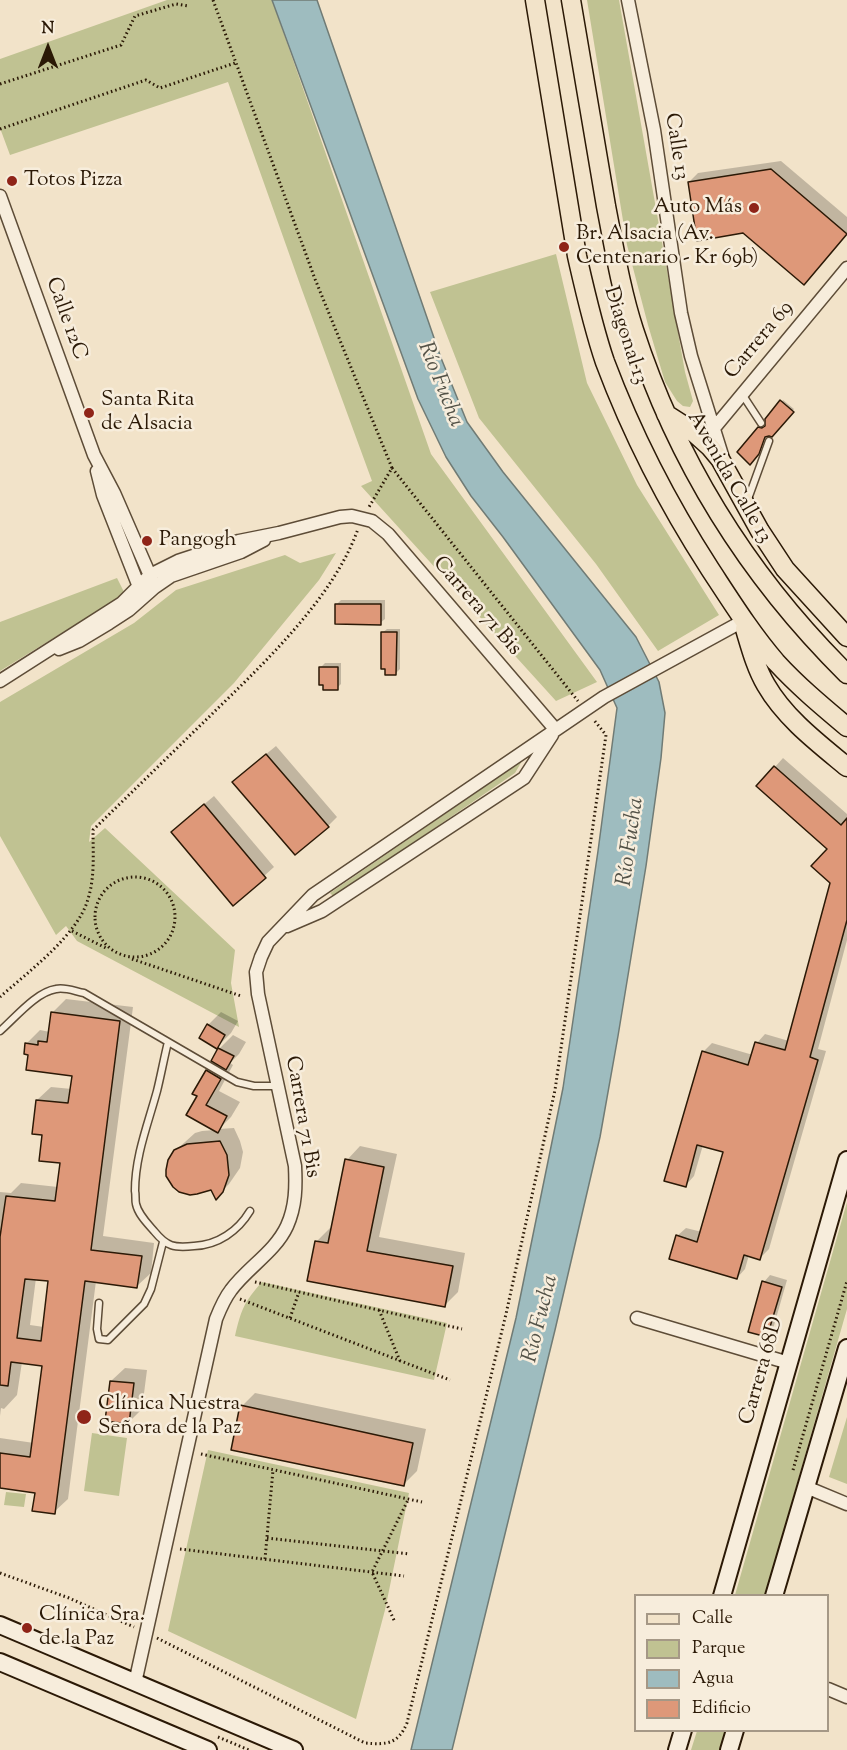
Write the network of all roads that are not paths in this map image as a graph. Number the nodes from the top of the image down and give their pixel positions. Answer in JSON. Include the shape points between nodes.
{"nodes":[{"id":1,"x":535,"y":0,"type":"edge"},
{"id":2,"x":572,"y":0,"type":"edge"},
{"id":3,"x":628,"y":0,"type":"edge"},
{"id":4,"x":0,"y":196,"type":"edge"},
{"id":5,"x":847,"y":268,"type":"edge"},
{"id":6,"x":742,"y":394,"type":"junction"},
{"id":7,"x":666,"y":414,"type":"junction"},
{"id":8,"x":761,"y":423,"type":"dead end"},
{"id":9,"x":708,"y":434,"type":"junction"},
{"id":10,"x":769,"y":441,"type":"dead end"},
{"id":11,"x":94,"y":455,"type":"junction"},
{"id":12,"x":746,"y":506,"type":"junction"},
{"id":13,"x":747,"y":559,"type":"junction"},
{"id":14,"x":152,"y":581,"type":"junction"},
{"id":15,"x":801,"y":588,"type":"junction"},
{"id":16,"x":141,"y":591,"type":"junction"},
{"id":17,"x":743,"y":621,"type":"junction"},
{"id":18,"x":847,"y":637,"type":"edge"},
{"id":19,"x":847,"y":674,"type":"edge"},
{"id":20,"x":0,"y":681,"type":"edge"},
{"id":21,"x":847,"y":727,"type":"edge"},
{"id":22,"x":555,"y":729,"type":"junction"},
{"id":23,"x":847,"y":767,"type":"edge"},
{"id":24,"x":281,"y":929,"type":"junction"},
{"id":25,"x":0,"y":1031,"type":"edge"},
{"id":26,"x":168,"y":1042,"type":"junction"},
{"id":27,"x":276,"y":1086,"type":"junction"},
{"id":28,"x":847,"y":1160,"type":"edge"},
{"id":29,"x":250,"y":1211,"type":"dead end"},
{"id":30,"x":163,"y":1242,"type":"junction"},
{"id":31,"x":99,"y":1303,"type":"dead end"},
{"id":32,"x":637,"y":1318,"type":"dead end"},
{"id":33,"x":847,"y":1348,"type":"edge"},
{"id":34,"x":789,"y":1364,"type":"junction"},
{"id":35,"x":806,"y":1487,"type":"junction"},
{"id":36,"x":847,"y":1504,"type":"edge"},
{"id":37,"x":723,"y":1594,"type":"edge"},
{"id":38,"x":775,"y":1594,"type":"edge"},
{"id":39,"x":0,"y":1625,"type":"edge"},
{"id":40,"x":0,"y":1662,"type":"edge"},
{"id":41,"x":135,"y":1683,"type":"junction"},
{"id":42,"x":829,"y":1689,"type":"edge"},
{"id":43,"x":847,"y":1698,"type":"edge"},
{"id":44,"x":682,"y":1732,"type":"edge"},
{"id":45,"x":735,"y":1732,"type":"edge"},
{"id":46,"x":208,"y":1750,"type":"edge"},
{"id":47,"x":294,"y":1750,"type":"edge"},
{"id":48,"x":677,"y":1750,"type":"edge"},
{"id":49,"x":729,"y":1750,"type":"edge"}],
"edges":[{"from":1,"to":17,"type":"main road","name":"Diagonal 13","via":[[577,256],[605,360],[636,434],[685,530]]},
{"from":2,"to":7,"type":"main road","name":"Diagonal 13","via":[[622,286]]},
{"from":3,"to":9,"type":"street","name":"Calle 13","via":[[654,130],[681,313]]},
{"from":4,"to":11,"type":"street","name":"Calle 12C"},
{"from":5,"to":6,"type":"street","name":"Carrera 69"},
{"from":6,"to":8,"type":"lane"},
{"from":6,"to":9,"type":"street","name":"Carrera 69"},
{"from":7,"to":9,"type":"main road","name":"Avenida Calle 13"},
{"from":7,"to":13,"type":"main road","name":"Avenida Calle 13","via":[[695,474]]},
{"from":9,"to":12,"type":"main road","name":"Avenida Calle 13"},
{"from":10,"to":12,"type":"lane"},
{"from":11,"to":14,"type":"street","name":"Calle 12C"},
{"from":11,"to":16,"type":"street","name":"Calle 12C","via":[[103,495]]},
{"from":12,"to":15,"type":"main road","name":"Avenida Calle 13","via":[[774,554]]},
{"from":13,"to":15,"type":"main road"},
{"from":13,"to":19,"type":"main road","name":"Avenida Calle 13","via":[[789,613]]},
{"from":14,"to":16,"type":"street"},
{"from":14,"to":22,"type":"street","name":"Carrera 71 Bis","via":[[178,561],[239,541],[340,517],[372,521],[388,534]]},
{"from":15,"to":18,"type":"main road","name":"Avenida Calle 13"},
{"from":16,"to":20,"type":"street"},
{"from":17,"to":21,"type":"main road","via":[[794,680]]},
{"from":17,"to":22,"type":"street","name":"Carrera 71 Bis","via":[[604,697]]},
{"from":17,"to":23,"type":"main road","via":[[753,658],[775,698]]},
{"from":22,"to":24,"type":"street","name":"Carrera 71 Bis","via":[[314,895]]},
{"from":22,"to":24,"type":"street","name":"Carrera 71 Bis","via":[[524,778],[322,911]]},
{"from":24,"to":27,"type":"street","name":"Carrera 71 Bis","via":[[268,942],[256,972]]},
{"from":25,"to":26,"type":"lane","via":[[41,994],[68,989],[84,993]]},
{"from":26,"to":27,"type":"lane","via":[[237,1082]]},
{"from":26,"to":30,"type":"lane","via":[[135,1175],[136,1205]]},
{"from":27,"to":41,"type":"street","name":"Carrera 71 Bis","via":[[295,1166],[293,1206],[273,1247],[232,1289],[216,1319]]},
{"from":28,"to":34,"type":"main road","name":"Carrera 68D"},
{"from":29,"to":30,"type":"lane","via":[[235,1231],[204,1246]]},
{"from":30,"to":31,"type":"lane","via":[[144,1304],[108,1340],[99,1339]]},
{"from":32,"to":34,"type":"street"},
{"from":33,"to":35,"type":"main road"},
{"from":34,"to":37,"type":"main road","name":"Carrera 68D"},
{"from":35,"to":36,"type":"street"},
{"from":35,"to":38,"type":"main road"},
{"from":39,"to":41,"type":"main road"},
{"from":40,"to":46,"type":"main road"},
{"from":41,"to":47,"type":"main road"},
{"from":42,"to":43,"type":"street"},
{"from":44,"to":48,"type":"main road"},
{"from":45,"to":49,"type":"main road"}]}
